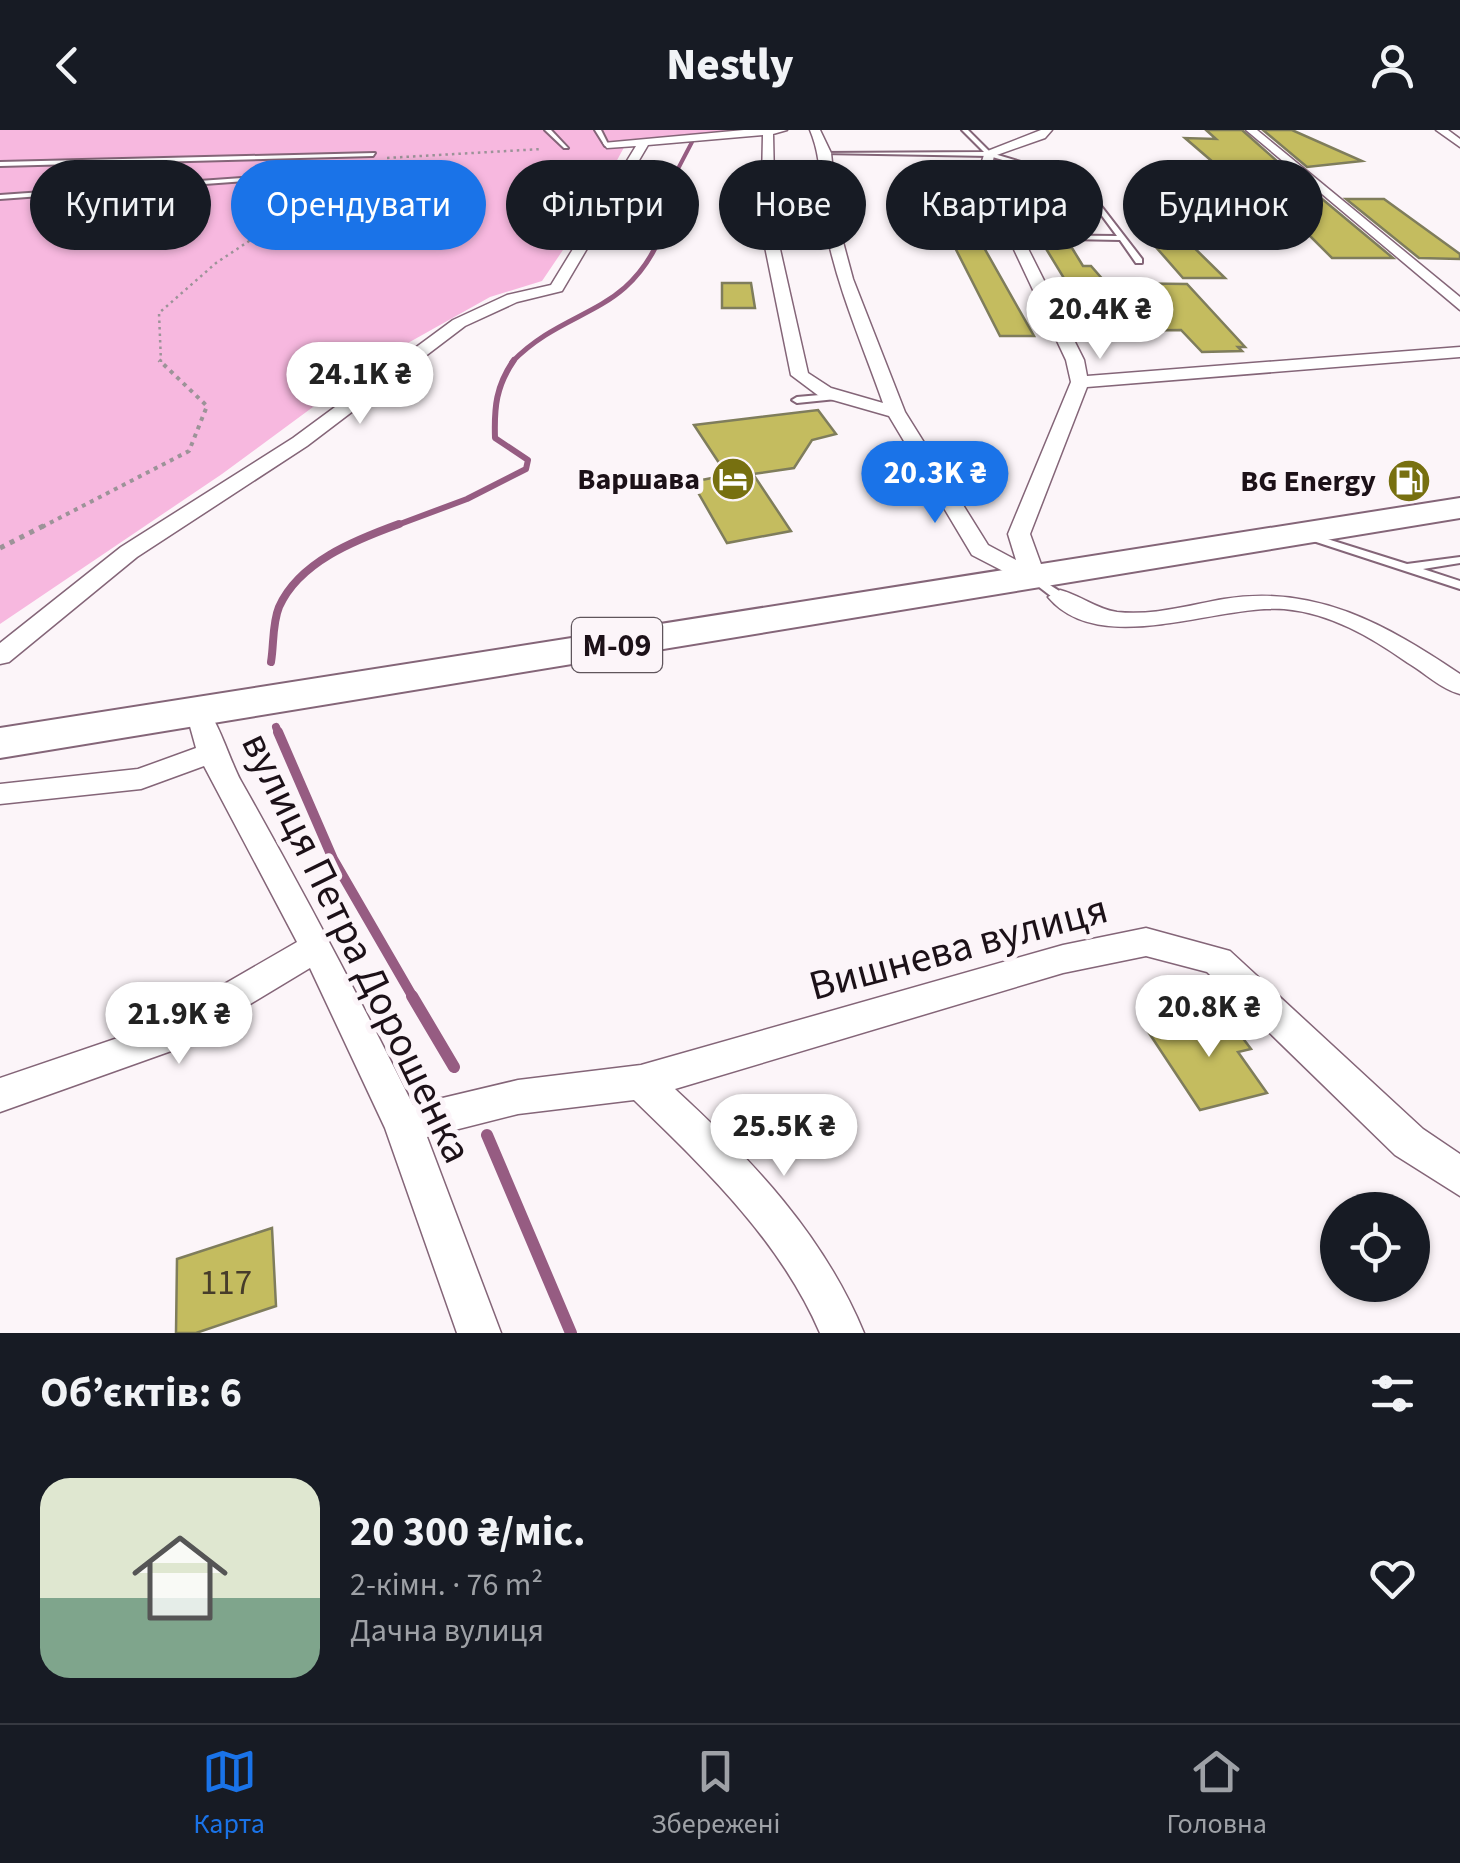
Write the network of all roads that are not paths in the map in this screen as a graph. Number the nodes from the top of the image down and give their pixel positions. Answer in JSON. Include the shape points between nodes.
{"nodes":[{"id":1,"x":548,"y":130,"type":"edge"},
{"id":2,"x":598,"y":130,"type":"edge"},
{"id":3,"x":782,"y":130,"type":"edge"},
{"id":4,"x":815,"y":130,"type":"edge"},
{"id":5,"x":965,"y":130,"type":"edge"},
{"id":6,"x":1047,"y":130,"type":"edge"},
{"id":7,"x":1251,"y":130,"type":"edge"},
{"id":8,"x":1442,"y":130,"type":"edge"},
{"id":9,"x":768,"y":131,"type":"edge"},
{"id":10,"x":716,"y":133,"type":"edge"},
{"id":11,"x":644,"y":142,"type":"junction"},
{"id":12,"x":1460,"y":144,"type":"edge"},
{"id":13,"x":607,"y":145,"type":"joint"},
{"id":14,"x":566,"y":148,"type":"road end"},
{"id":15,"x":825,"y":153,"type":"junction"},
{"id":16,"x":373,"y":154,"type":"road end"},
{"id":17,"x":989,"y":154,"type":"junction"},
{"id":18,"x":987,"y":160,"type":"edge"},
{"id":19,"x":0,"y":164,"type":"edge"},
{"id":20,"x":231,"y":180,"type":"edge"},
{"id":21,"x":0,"y":197,"type":"edge"},
{"id":22,"x":1103,"y":238,"type":"edge"},
{"id":23,"x":1122,"y":238,"type":"junction"},
{"id":24,"x":1023,"y":250,"type":"edge"},
{"id":25,"x":1140,"y":261,"type":"dead end"},
{"id":26,"x":1460,"y":305,"type":"edge"},
{"id":27,"x":1460,"y":352,"type":"edge"},
{"id":28,"x":1080,"y":382,"type":"junction"},
{"id":29,"x":844,"y":396,"type":"junction"},
{"id":30,"x":797,"y":400,"type":"dead end"},
{"id":31,"x":896,"y":412,"type":"junction"},
{"id":32,"x":1460,"y":508,"type":"edge"},
{"id":33,"x":1300,"y":534,"type":"junction"},
{"id":34,"x":1460,"y":560,"type":"edge"},
{"id":35,"x":1406,"y":568,"type":"junction"},
{"id":36,"x":1460,"y":585,"type":"edge"},
{"id":37,"x":1047,"y":588,"type":"junction"},
{"id":38,"x":0,"y":656,"type":"edge"},
{"id":39,"x":1460,"y":686,"type":"edge"},
{"id":40,"x":205,"y":732,"type":"junction"},
{"id":41,"x":0,"y":743,"type":"edge"},
{"id":42,"x":0,"y":794,"type":"edge"},
{"id":43,"x":317,"y":947,"type":"junction"},
{"id":44,"x":640,"y":1082,"type":"junction"},
{"id":45,"x":0,"y":1096,"type":"edge"},
{"id":46,"x":403,"y":1125,"type":"junction"},
{"id":47,"x":1460,"y":1177,"type":"edge"},
{"id":48,"x":479,"y":1333,"type":"edge"},
{"id":49,"x":842,"y":1333,"type":"edge"}],
"edges":[{"from":1,"to":14,"type":"lane"},
{"from":2,"to":13,"type":"lane"},
{"from":3,"to":9,"type":"street"},
{"from":4,"to":15,"type":"street"},
{"from":5,"to":17,"type":"lane"},
{"from":6,"to":17,"type":"street"},
{"from":7,"to":26,"type":"street"},
{"from":8,"to":12,"type":"street"},
{"from":9,"to":10,"type":"street"},
{"from":9,"to":29,"type":"street","via":[[768,227],[800,375]]},
{"from":10,"to":11,"type":"street"},
{"from":11,"to":13,"type":"street"},
{"from":11,"to":38,"type":"street","via":[[557,288],[512,298],[459,324],[300,442],[128,552]]},
{"from":15,"to":17,"type":"lane"},
{"from":15,"to":31,"type":"street","via":[[832,227]]},
{"from":16,"to":19,"type":"lane"},
{"from":17,"to":18,"type":"street"},
{"from":17,"to":23,"type":"lane","via":[[1079,181]]},
{"from":20,"to":21,"type":"lane"},
{"from":22,"to":23,"type":"lane"},
{"from":23,"to":25,"type":"lane"},
{"from":24,"to":28,"type":"street"},
{"from":27,"to":28,"type":"street"},
{"from":28,"to":37,"type":"street","via":[[1019,534]]},
{"from":29,"to":30,"type":"lane"},
{"from":29,"to":31,"type":"street"},
{"from":31,"to":37,"type":"street","via":[[918,461],[980,550]]},
{"from":32,"to":33,"type":"highway","number":"М-09"},
{"from":33,"to":35,"type":"lane"},
{"from":33,"to":37,"type":"highway","number":"М-09"},
{"from":34,"to":35,"type":"lane"},
{"from":35,"to":36,"type":"lane"},
{"from":37,"to":39,"type":"street","via":[[1088,614],[1128,622],[1260,602],[1318,607],[1375,631]]},
{"from":37,"to":40,"type":"highway","number":"М-09"},
{"from":40,"to":41,"type":"highway","number":"М-09"},
{"from":40,"to":42,"type":"street","via":[[141,779]]},
{"from":40,"to":43,"type":"street","name":"вулиця Петра Дорошенка"},
{"from":43,"to":45,"type":"street","via":[[161,1039]]},
{"from":43,"to":46,"type":"street","name":"вулиця Петра Дорошенка"},
{"from":44,"to":46,"type":"street","name":"Вишнева вулиця","via":[[518,1097]]},
{"from":44,"to":47,"type":"street","name":"Вишнева вулиця","via":[[1063,959],[1146,942],[1218,960],[1409,1142]]},
{"from":44,"to":49,"type":"street","via":[[731,1168],[827,1292]]},
{"from":46,"to":48,"type":"street","name":"вулиця Петра Дорошенка"}]}
